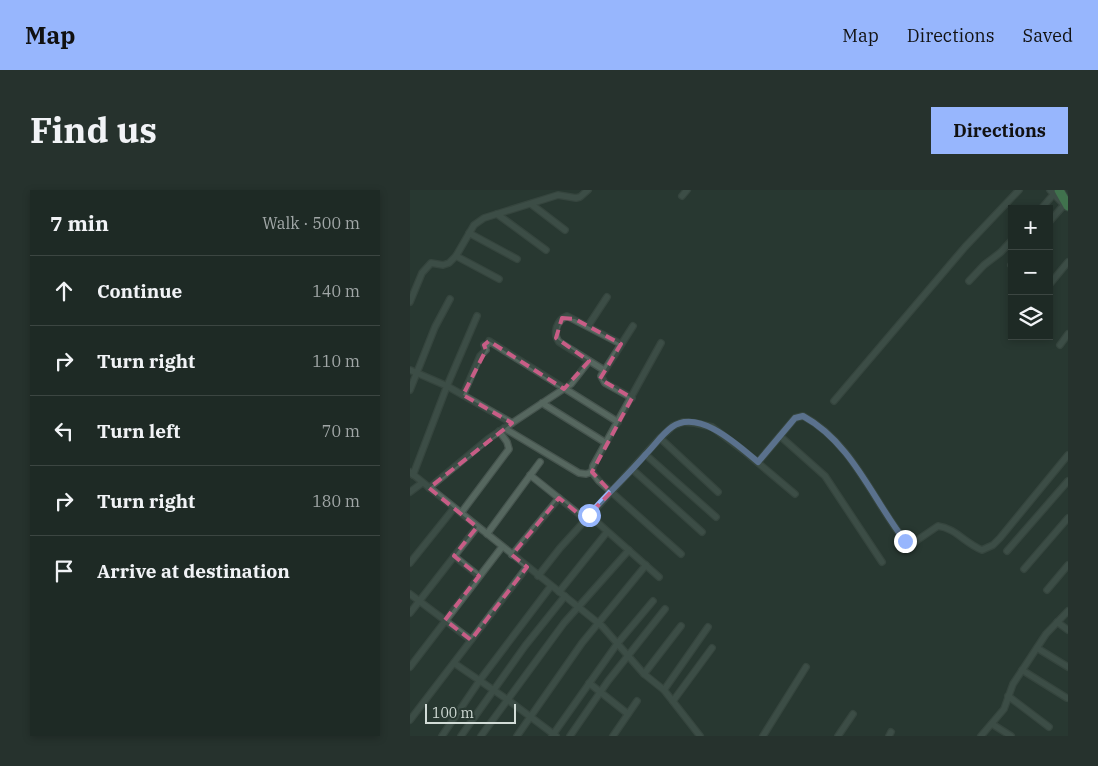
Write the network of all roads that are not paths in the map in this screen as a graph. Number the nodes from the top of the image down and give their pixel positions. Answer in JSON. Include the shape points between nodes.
{"nodes":[{"id":1,"x":588,"y":190,"type":"edge"},
{"id":2,"x":687,"y":190,"type":"edge"},
{"id":3,"x":1019,"y":190,"type":"edge"},
{"id":4,"x":1054,"y":192,"type":"edge"},
{"id":5,"x":682,"y":196,"type":"dead end"},
{"id":6,"x":531,"y":204,"type":"junction"},
{"id":7,"x":1044,"y":205,"type":"edge"},
{"id":8,"x":1067,"y":207,"type":"edge"},
{"id":9,"x":497,"y":214,"type":"junction"},
{"id":10,"x":1053,"y":219,"type":"edge"},
{"id":11,"x":565,"y":230,"type":"dead end"},
{"id":12,"x":469,"y":233,"type":"junction"},
{"id":13,"x":1008,"y":244,"type":"edge"},
{"id":14,"x":546,"y":250,"type":"dead end"},
{"id":15,"x":456,"y":256,"type":"junction"},
{"id":16,"x":517,"y":259,"type":"dead end"},
{"id":17,"x":1068,"y":262,"type":"edge"},
{"id":18,"x":499,"y":280,"type":"dead end"},
{"id":19,"x":1053,"y":280,"type":"edge"},
{"id":20,"x":969,"y":281,"type":"dead end"},
{"id":21,"x":607,"y":297,"type":"dead end"},
{"id":22,"x":450,"y":298,"type":"dead end"},
{"id":23,"x":410,"y":302,"type":"edge"},
{"id":24,"x":477,"y":316,"type":"dead end"},
{"id":25,"x":588,"y":326,"type":"junction"},
{"id":26,"x":633,"y":326,"type":"dead end"},
{"id":27,"x":1068,"y":334,"type":"edge"},
{"id":28,"x":621,"y":344,"type":"junction"},
{"id":29,"x":661,"y":344,"type":"dead end"},
{"id":30,"x":1060,"y":345,"type":"dead end"},
{"id":31,"x":590,"y":361,"type":"junction"},
{"id":32,"x":410,"y":370,"type":"edge"},
{"id":33,"x":604,"y":370,"type":"junction"},
{"id":34,"x":416,"y":372,"type":"junction"},
{"id":35,"x":447,"y":386,"type":"junction"},
{"id":36,"x":564,"y":389,"type":"junction"},
{"id":37,"x":410,"y":390,"type":"edge"},
{"id":38,"x":463,"y":395,"type":"junction"},
{"id":39,"x":632,"y":398,"type":"junction"},
{"id":40,"x":834,"y":400,"type":"dead end"},
{"id":41,"x":542,"y":403,"type":"junction"},
{"id":42,"x":618,"y":422,"type":"junction"},
{"id":43,"x":512,"y":423,"type":"junction"},
{"id":44,"x":502,"y":430,"type":"junction"},
{"id":45,"x":780,"y":436,"type":"junction"},
{"id":46,"x":660,"y":438,"type":"junction"},
{"id":47,"x":606,"y":443,"type":"junction"},
{"id":48,"x":1068,"y":454,"type":"edge"},
{"id":49,"x":646,"y":455,"type":"junction"},
{"id":50,"x":540,"y":462,"type":"dead end"},
{"id":51,"x":758,"y":462,"type":"junction"},
{"id":52,"x":632,"y":469,"type":"junction"},
{"id":53,"x":592,"y":472,"type":"junction"},
{"id":54,"x":412,"y":473,"type":"edge"},
{"id":55,"x":530,"y":475,"type":"junction"},
{"id":56,"x":1068,"y":481,"type":"edge"},
{"id":57,"x":422,"y":484,"type":"junction"},
{"id":58,"x":429,"y":488,"type":"junction"},
{"id":59,"x":410,"y":492,"type":"edge"},
{"id":60,"x":611,"y":492,"type":"junction"},
{"id":61,"x":718,"y":492,"type":"dead end"},
{"id":62,"x":795,"y":494,"type":"dead end"},
{"id":63,"x":558,"y":498,"type":"junction"},
{"id":64,"x":454,"y":508,"type":"junction"},
{"id":65,"x":461,"y":513,"type":"junction"},
{"id":66,"x":587,"y":517,"type":"junction"},
{"id":67,"x":716,"y":517,"type":"dead end"},
{"id":68,"x":1068,"y":518,"type":"edge"},
{"id":69,"x":478,"y":527,"type":"junction"},
{"id":70,"x":607,"y":532,"type":"junction"},
{"id":71,"x":702,"y":532,"type":"dead end"},
{"id":72,"x":487,"y":534,"type":"junction"},
{"id":73,"x":502,"y":547,"type":"junction"},
{"id":74,"x":629,"y":550,"type":"junction"},
{"id":75,"x":1008,"y":551,"type":"dead end"},
{"id":76,"x":681,"y":554,"type":"dead end"},
{"id":77,"x":512,"y":555,"type":"junction"},
{"id":78,"x":454,"y":556,"type":"junction"},
{"id":79,"x":882,"y":562,"type":"dead end"},
{"id":80,"x":410,"y":563,"type":"edge"},
{"id":81,"x":646,"y":565,"type":"junction"},
{"id":82,"x":1068,"y":565,"type":"edge"},
{"id":83,"x":527,"y":567,"type":"junction"},
{"id":84,"x":1024,"y":569,"type":"dead end"},
{"id":85,"x":479,"y":576,"type":"junction"},
{"id":86,"x":538,"y":576,"type":"junction"},
{"id":87,"x":659,"y":577,"type":"dead end"},
{"id":88,"x":551,"y":586,"type":"junction"},
{"id":89,"x":1047,"y":590,"type":"dead end"},
{"id":90,"x":410,"y":594,"type":"edge"},
{"id":91,"x":562,"y":594,"type":"junction"},
{"id":92,"x":419,"y":601,"type":"junction"},
{"id":93,"x":653,"y":601,"type":"dead end"},
{"id":94,"x":579,"y":608,"type":"junction"},
{"id":95,"x":665,"y":609,"type":"dead end"},
{"id":96,"x":1068,"y":611,"type":"edge"},
{"id":97,"x":410,"y":613,"type":"edge"},
{"id":98,"x":445,"y":620,"type":"junction"},
{"id":99,"x":598,"y":622,"type":"junction"},
{"id":100,"x":1057,"y":622,"type":"junction"},
{"id":101,"x":681,"y":626,"type":"dead end"},
{"id":102,"x":708,"y":627,"type":"dead end"},
{"id":103,"x":1068,"y":630,"type":"edge"},
{"id":104,"x":471,"y":640,"type":"junction"},
{"id":105,"x":617,"y":644,"type":"junction"},
{"id":106,"x":712,"y":648,"type":"dead end"},
{"id":107,"x":1037,"y":648,"type":"junction"},
{"id":108,"x":628,"y":658,"type":"junction"},
{"id":109,"x":454,"y":663,"type":"junction"},
{"id":110,"x":410,"y":667,"type":"edge"},
{"id":111,"x":806,"y":667,"type":"dead end"},
{"id":112,"x":1068,"y":667,"type":"edge"},
{"id":113,"x":1022,"y":670,"type":"junction"},
{"id":114,"x":644,"y":674,"type":"junction"},
{"id":115,"x":480,"y":680,"type":"junction"},
{"id":116,"x":589,"y":683,"type":"junction"},
{"id":117,"x":494,"y":690,"type":"junction"},
{"id":118,"x":664,"y":690,"type":"junction"},
{"id":119,"x":600,"y":692,"type":"junction"},
{"id":120,"x":1008,"y":696,"type":"junction"},
{"id":121,"x":1067,"y":698,"type":"edge"},
{"id":122,"x":508,"y":700,"type":"junction"},
{"id":123,"x":637,"y":701,"type":"dead end"},
{"id":124,"x":673,"y":701,"type":"junction"},
{"id":125,"x":628,"y":714,"type":"junction"},
{"id":126,"x":853,"y":714,"type":"dead end"},
{"id":127,"x":531,"y":717,"type":"junction"},
{"id":128,"x":410,"y":720,"type":"edge"},
{"id":129,"x":992,"y":724,"type":"junction"},
{"id":130,"x":1049,"y":726,"type":"dead end"},
{"id":131,"x":554,"y":735,"type":"edge"},
{"id":132,"x":442,"y":736,"type":"edge"},
{"id":133,"x":461,"y":736,"type":"edge"},
{"id":134,"x":481,"y":736,"type":"edge"},
{"id":135,"x":517,"y":736,"type":"edge"},
{"id":136,"x":570,"y":736,"type":"edge"},
{"id":137,"x":613,"y":736,"type":"edge"},
{"id":138,"x":700,"y":736,"type":"edge"},
{"id":139,"x":763,"y":736,"type":"edge"},
{"id":140,"x":838,"y":736,"type":"edge"},
{"id":141,"x":981,"y":736,"type":"edge"},
{"id":142,"x":1011,"y":736,"type":"edge"}],
"edges":[{"from":1,"to":6,"type":"street","via":[[576,198],[558,195]]},
{"from":2,"to":5,"type":"street"},
{"from":3,"to":40,"type":"street"},
{"from":4,"to":7,"type":"street"},
{"from":4,"to":8,"type":"highway"},
{"from":6,"to":9,"type":"street"},
{"from":6,"to":11,"type":"street"},
{"from":8,"to":10,"type":"street"},
{"from":9,"to":12,"type":"street","via":[[478,221]]},
{"from":9,"to":14,"type":"street"},
{"from":12,"to":15,"type":"street"},
{"from":12,"to":16,"type":"street"},
{"from":13,"to":20,"type":"street"},
{"from":15,"to":18,"type":"street"},
{"from":15,"to":23,"type":"street","via":[[449,263],[431,263],[426,267]]},
{"from":17,"to":19,"type":"street"},
{"from":21,"to":25,"type":"street"},
{"from":22,"to":34,"type":"street"},
{"from":24,"to":35,"type":"street"},
{"from":25,"to":28,"type":"street"},
{"from":25,"to":31,"type":"street","via":[[567,316],[562,318],[555,332],[559,342]]},
{"from":26,"to":28,"type":"street"},
{"from":27,"to":30,"type":"street"},
{"from":28,"to":33,"type":"street"},
{"from":29,"to":39,"type":"street"},
{"from":31,"to":33,"type":"street"},
{"from":31,"to":36,"type":"street"},
{"from":32,"to":34,"type":"street"},
{"from":33,"to":39,"type":"street","via":[[602,380]]},
{"from":34,"to":35,"type":"street"},
{"from":34,"to":37,"type":"street"},
{"from":35,"to":38,"type":"street"},
{"from":35,"to":54,"type":"street"},
{"from":36,"to":38,"type":"street","via":[[489,341],[484,345],[486,350],[480,356]]},
{"from":36,"to":41,"type":"street"},
{"from":36,"to":42,"type":"street"},
{"from":38,"to":43,"type":"street"},
{"from":39,"to":42,"type":"street"},
{"from":41,"to":43,"type":"street"},
{"from":41,"to":47,"type":"street"},
{"from":42,"to":47,"type":"street"},
{"from":43,"to":44,"type":"street"},
{"from":44,"to":53,"type":"street","via":[[579,473]]},
{"from":44,"to":58,"type":"street"},
{"from":44,"to":65,"type":"street","via":[[509,449]]},
{"from":45,"to":48,"type":"street","via":[[795,418],[803,416],[834,439],[848,454],[908,544],[938,526],[949,529],[982,550],[1000,538]]},
{"from":45,"to":51,"type":"street"},
{"from":45,"to":79,"type":"street","via":[[825,476]]},
{"from":46,"to":49,"type":"street"},
{"from":46,"to":51,"type":"street","via":[[673,426],[695,422],[712,427]]},
{"from":46,"to":61,"type":"street"},
{"from":47,"to":53,"type":"street"},
{"from":49,"to":52,"type":"street"},
{"from":49,"to":67,"type":"street"},
{"from":50,"to":55,"type":"street"},
{"from":51,"to":62,"type":"street"},
{"from":52,"to":60,"type":"street"},
{"from":52,"to":71,"type":"street"},
{"from":53,"to":60,"type":"street"},
{"from":54,"to":57,"type":"street"},
{"from":55,"to":63,"type":"street"},
{"from":55,"to":72,"type":"street"},
{"from":56,"to":75,"type":"street"},
{"from":57,"to":58,"type":"street"},
{"from":57,"to":59,"type":"street"},
{"from":58,"to":64,"type":"street"},
{"from":60,"to":66,"type":"street"},
{"from":60,"to":76,"type":"street"},
{"from":63,"to":66,"type":"street"},
{"from":63,"to":77,"type":"street"},
{"from":64,"to":65,"type":"street"},
{"from":64,"to":80,"type":"street"},
{"from":65,"to":69,"type":"street"},
{"from":66,"to":70,"type":"street"},
{"from":66,"to":86,"type":"street"},
{"from":68,"to":84,"type":"street"},
{"from":69,"to":72,"type":"street"},
{"from":69,"to":78,"type":"street"},
{"from":70,"to":74,"type":"street"},
{"from":70,"to":91,"type":"street"},
{"from":72,"to":73,"type":"street"},
{"from":73,"to":77,"type":"street"},
{"from":73,"to":85,"type":"street"},
{"from":74,"to":81,"type":"street"},
{"from":74,"to":94,"type":"street"},
{"from":77,"to":83,"type":"street"},
{"from":78,"to":85,"type":"street"},
{"from":78,"to":92,"type":"street"},
{"from":81,"to":87,"type":"street"},
{"from":81,"to":99,"type":"street"},
{"from":82,"to":89,"type":"street"},
{"from":83,"to":86,"type":"street"},
{"from":83,"to":104,"type":"street"},
{"from":85,"to":98,"type":"street"},
{"from":86,"to":88,"type":"street"},
{"from":88,"to":91,"type":"street"},
{"from":88,"to":115,"type":"street"},
{"from":90,"to":92,"type":"street"},
{"from":91,"to":94,"type":"street"},
{"from":91,"to":117,"type":"street"},
{"from":92,"to":97,"type":"street"},
{"from":92,"to":98,"type":"street"},
{"from":93,"to":105,"type":"street"},
{"from":94,"to":99,"type":"street"},
{"from":94,"to":122,"type":"street","via":[[564,622]]},
{"from":95,"to":108,"type":"street"},
{"from":96,"to":100,"type":"street"},
{"from":98,"to":104,"type":"street"},
{"from":98,"to":110,"type":"street"},
{"from":99,"to":105,"type":"street"},
{"from":99,"to":127,"type":"street"},
{"from":100,"to":103,"type":"street"},
{"from":100,"to":107,"type":"street"},
{"from":101,"to":114,"type":"street"},
{"from":102,"to":118,"type":"street"},
{"from":104,"to":109,"type":"street"},
{"from":105,"to":108,"type":"street"},
{"from":105,"to":116,"type":"street"},
{"from":106,"to":124,"type":"street"},
{"from":107,"to":112,"type":"street"},
{"from":107,"to":113,"type":"street"},
{"from":108,"to":114,"type":"street"},
{"from":108,"to":119,"type":"street"},
{"from":109,"to":115,"type":"street"},
{"from":109,"to":128,"type":"street"},
{"from":111,"to":139,"type":"street"},
{"from":113,"to":120,"type":"street"},
{"from":113,"to":121,"type":"street"},
{"from":114,"to":118,"type":"street"},
{"from":115,"to":117,"type":"street"},
{"from":115,"to":132,"type":"street"},
{"from":116,"to":119,"type":"street"},
{"from":116,"to":131,"type":"street"},
{"from":117,"to":122,"type":"street"},
{"from":117,"to":133,"type":"street"},
{"from":118,"to":124,"type":"street"},
{"from":119,"to":125,"type":"street"},
{"from":119,"to":136,"type":"street"},
{"from":120,"to":129,"type":"street"},
{"from":120,"to":130,"type":"street"},
{"from":122,"to":127,"type":"street"},
{"from":122,"to":134,"type":"street"},
{"from":123,"to":125,"type":"street"},
{"from":124,"to":138,"type":"street"},
{"from":125,"to":137,"type":"street"},
{"from":126,"to":140,"type":"street"},
{"from":127,"to":131,"type":"street"},
{"from":127,"to":135,"type":"street"},
{"from":129,"to":141,"type":"street"},
{"from":129,"to":142,"type":"street"}]}
